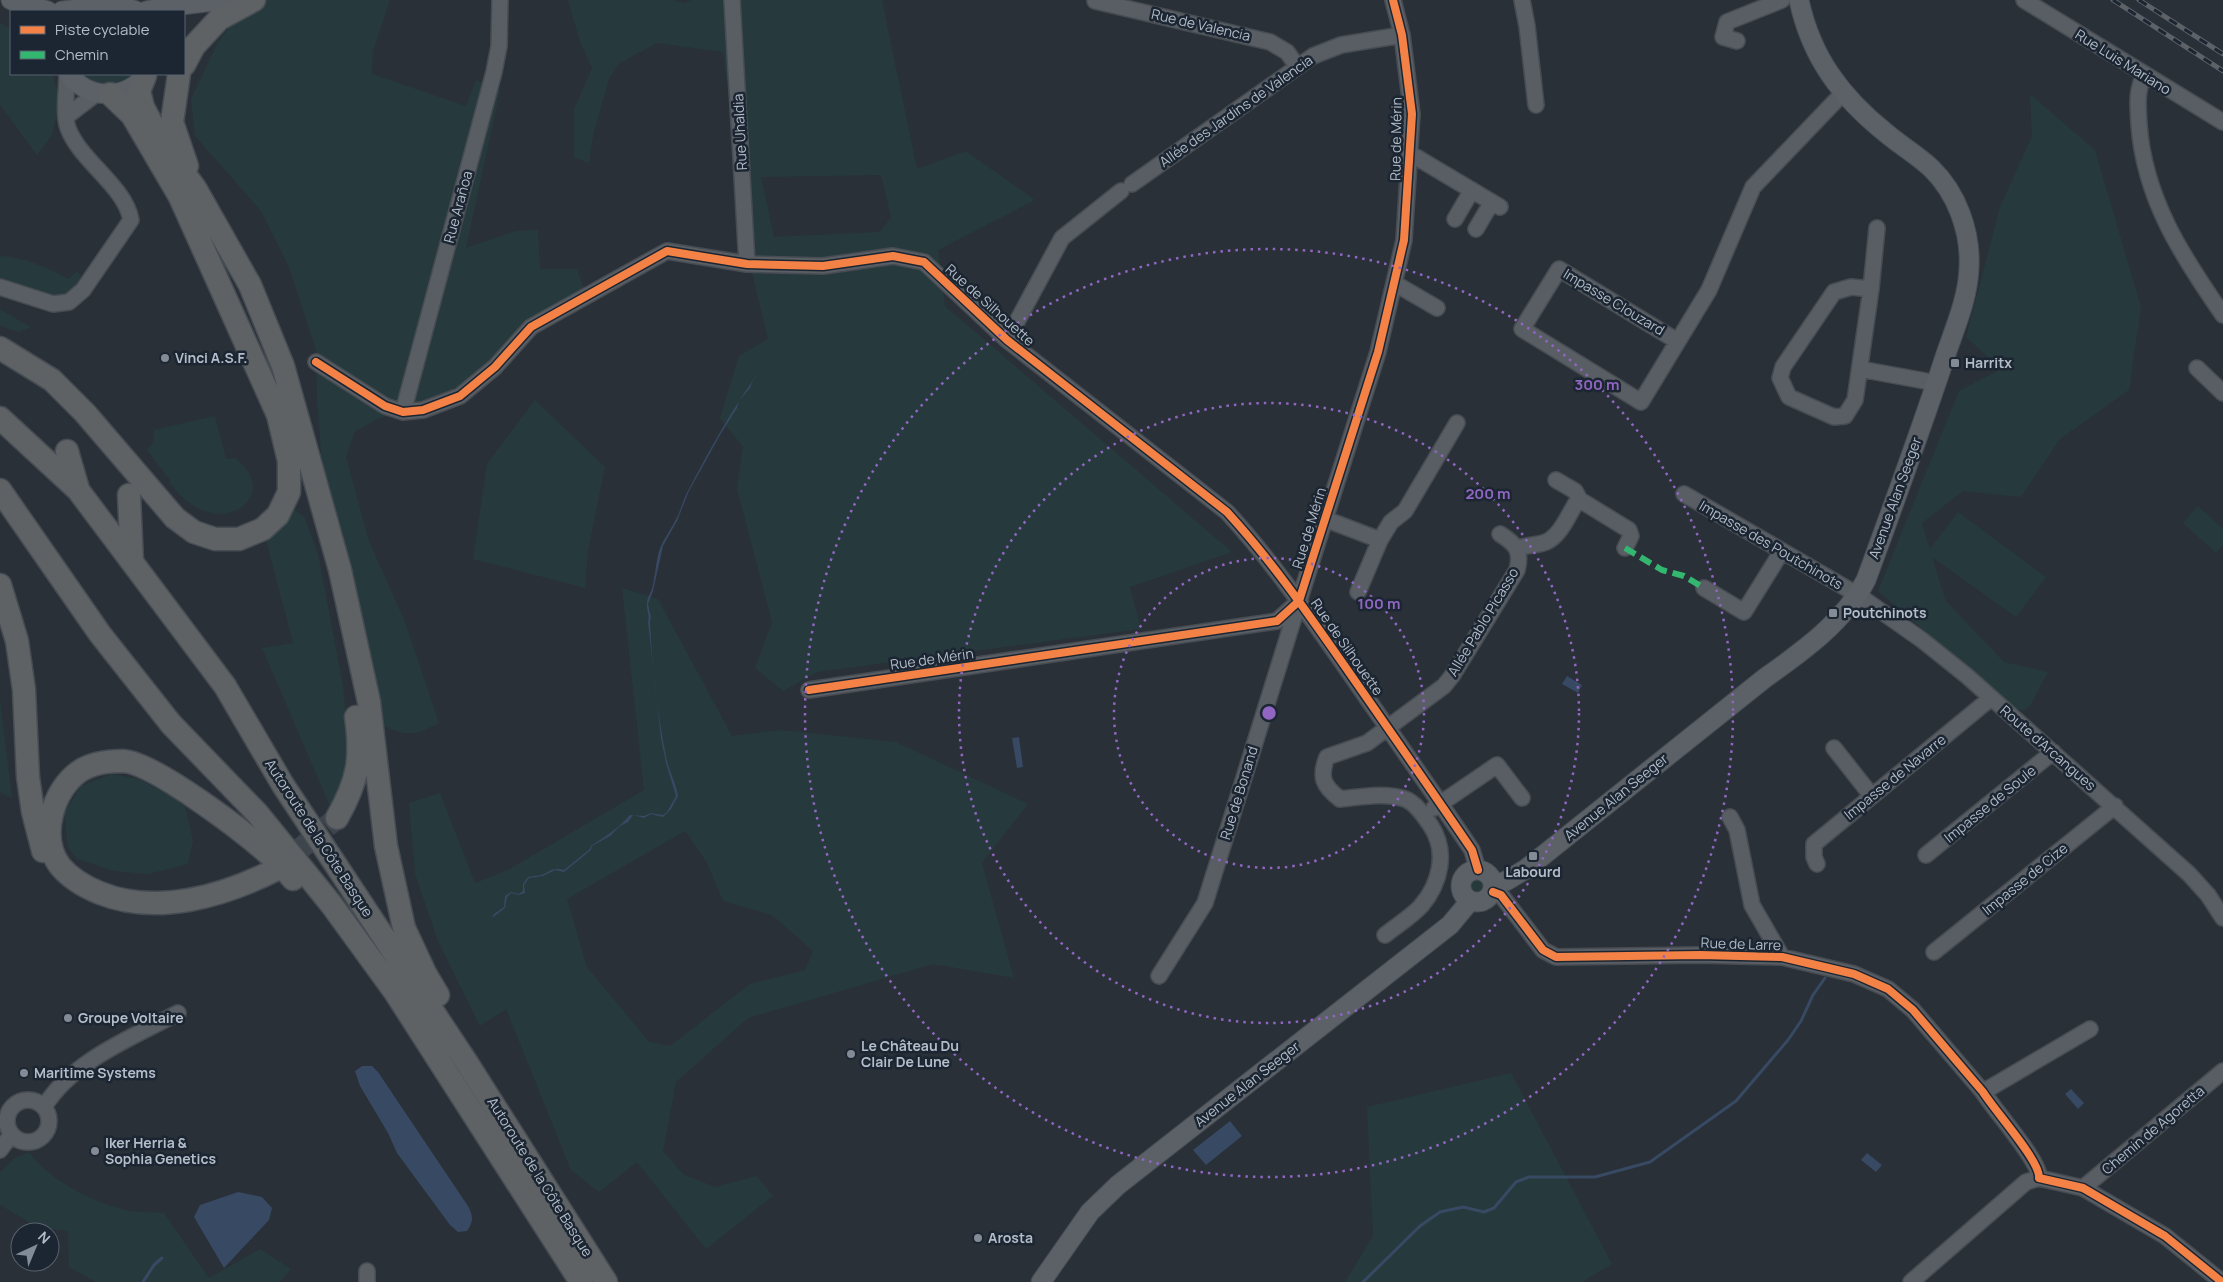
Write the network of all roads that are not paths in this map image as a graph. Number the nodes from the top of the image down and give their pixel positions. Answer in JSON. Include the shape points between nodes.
{"nodes":[{"id":1,"x":11,"y":0,"type":"edge"},
{"id":2,"x":223,"y":0,"type":"edge"},
{"id":3,"x":254,"y":0,"type":"edge"},
{"id":4,"x":500,"y":0,"type":"edge"},
{"id":5,"x":732,"y":0,"type":"edge"},
{"id":6,"x":1393,"y":0,"type":"edge"},
{"id":7,"x":1522,"y":0,"type":"edge"},
{"id":8,"x":1782,"y":0,"type":"edge"},
{"id":9,"x":1799,"y":0,"type":"edge"},
{"id":10,"x":2024,"y":0,"type":"edge"},
{"id":11,"x":1095,"y":1,"type":"edge"},
{"id":12,"x":0,"y":4,"type":"edge"},
{"id":13,"x":186,"y":7,"type":"edge"},
{"id":14,"x":83,"y":8,"type":"edge"},
{"id":15,"x":15,"y":10,"type":"edge"},
{"id":16,"x":45,"y":10,"type":"edge"},
{"id":17,"x":69,"y":10,"type":"edge"},
{"id":18,"x":134,"y":10,"type":"edge"},
{"id":19,"x":156,"y":10,"type":"edge"},
{"id":20,"x":1402,"y":35,"type":"junction"},
{"id":21,"x":1737,"y":41,"type":"dead end"},
{"id":22,"x":185,"y":63,"type":"edge"},
{"id":23,"x":1297,"y":66,"type":"junction"},
{"id":24,"x":68,"y":75,"type":"edge"},
{"id":25,"x":69,"y":75,"type":"edge"},
{"id":26,"x":145,"y":75,"type":"edge"},
{"id":27,"x":179,"y":75,"type":"edge"},
{"id":28,"x":2144,"y":75,"type":"junction"},
{"id":29,"x":1843,"y":93,"type":"junction"},
{"id":30,"x":103,"y":94,"type":"junction"},
{"id":31,"x":1536,"y":105,"type":"dead end"},
{"id":32,"x":67,"y":116,"type":"junction"},
{"id":33,"x":2223,"y":122,"type":"edge"},
{"id":34,"x":1411,"y":154,"type":"junction"},
{"id":35,"x":195,"y":188,"type":"junction"},
{"id":36,"x":1472,"y":190,"type":"junction"},
{"id":37,"x":1455,"y":219,"type":"dead end"},
{"id":38,"x":1877,"y":228,"type":"dead end"},
{"id":39,"x":1476,"y":229,"type":"dead end"},
{"id":40,"x":747,"y":264,"type":"junction"},
{"id":41,"x":1394,"y":283,"type":"junction"},
{"id":42,"x":0,"y":287,"type":"edge"},
{"id":43,"x":1871,"y":289,"type":"junction"},
{"id":44,"x":1437,"y":308,"type":"dead end"},
{"id":45,"x":2223,"y":315,"type":"edge"},
{"id":46,"x":1007,"y":340,"type":"junction"},
{"id":47,"x":1678,"y":341,"type":"junction"},
{"id":48,"x":0,"y":348,"type":"edge"},
{"id":49,"x":316,"y":362,"type":"dead end"},
{"id":50,"x":2197,"y":368,"type":"dead end"},
{"id":51,"x":1860,"y":369,"type":"junction"},
{"id":52,"x":1936,"y":383,"type":"junction"},
{"id":53,"x":2223,"y":393,"type":"edge"},
{"id":54,"x":403,"y":412,"type":"junction"},
{"id":55,"x":278,"y":415,"type":"junction"},
{"id":56,"x":0,"y":418,"type":"edge"},
{"id":57,"x":1458,"y":423,"type":"dead end"},
{"id":58,"x":67,"y":451,"type":"dead end"},
{"id":59,"x":1556,"y":480,"type":"dead end"},
{"id":60,"x":0,"y":490,"type":"edge"},
{"id":61,"x":78,"y":490,"type":"junction"},
{"id":62,"x":1684,"y":494,"type":"dead end"},
{"id":63,"x":129,"y":495,"type":"dead end"},
{"id":64,"x":1580,"y":500,"type":"junction"},
{"id":65,"x":1325,"y":519,"type":"junction"},
{"id":66,"x":1500,"y":534,"type":"dead end"},
{"id":67,"x":1380,"y":540,"type":"junction"},
{"id":68,"x":1518,"y":548,"type":"junction"},
{"id":69,"x":1625,"y":548,"type":"dead end"},
{"id":70,"x":1782,"y":551,"type":"junction"},
{"id":71,"x":132,"y":562,"type":"junction"},
{"id":72,"x":0,"y":584,"type":"edge"},
{"id":73,"x":1704,"y":588,"type":"dead end"},
{"id":74,"x":1358,"y":592,"type":"dead end"},
{"id":75,"x":1858,"y":595,"type":"junction"},
{"id":76,"x":1300,"y":601,"type":"junction"},
{"id":77,"x":362,"y":676,"type":"junction"},
{"id":78,"x":809,"y":690,"type":"dead end"},
{"id":79,"x":1991,"y":698,"type":"junction"},
{"id":80,"x":1387,"y":727,"type":"junction"},
{"id":81,"x":1834,"y":748,"type":"dead end"},
{"id":82,"x":2053,"y":752,"type":"junction"},
{"id":83,"x":1871,"y":795,"type":"junction"},
{"id":84,"x":1522,"y":798,"type":"dead end"},
{"id":85,"x":1440,"y":803,"type":"junction"},
{"id":86,"x":2115,"y":806,"type":"junction"},
{"id":87,"x":1425,"y":817,"type":"junction"},
{"id":88,"x":1730,"y":817,"type":"dead end"},
{"id":89,"x":1926,"y":855,"type":"dead end"},
{"id":90,"x":1817,"y":864,"type":"dead end"},
{"id":91,"x":1478,"y":870,"type":"junction"},
{"id":92,"x":1493,"y":889,"type":"junction"},
{"id":93,"x":1470,"y":901,"type":"junction"},
{"id":94,"x":2223,"y":918,"type":"edge"},
{"id":95,"x":1385,"y":935,"type":"dead end"},
{"id":96,"x":1934,"y":952,"type":"dead end"},
{"id":97,"x":1782,"y":957,"type":"junction"},
{"id":98,"x":1159,"y":976,"type":"dead end"},
{"id":99,"x":395,"y":992,"type":"junction"},
{"id":100,"x":178,"y":1013,"type":"dead end"},
{"id":101,"x":2090,"y":1029,"type":"dead end"},
{"id":102,"x":467,"y":1063,"type":"junction"},
{"id":103,"x":2223,"y":1071,"type":"edge"},
{"id":104,"x":1987,"y":1098,"type":"junction"},
{"id":105,"x":5,"y":1105,"type":"edge"},
{"id":106,"x":44,"y":1107,"type":"junction"},
{"id":107,"x":11,"y":1135,"type":"junction"},
{"id":108,"x":0,"y":1150,"type":"edge"},
{"id":109,"x":2039,"y":1178,"type":"junction"},
{"id":110,"x":2084,"y":1188,"type":"junction"},
{"id":111,"x":581,"y":1282,"type":"edge"},
{"id":112,"x":606,"y":1282,"type":"edge"},
{"id":113,"x":1041,"y":1282,"type":"edge"},
{"id":114,"x":1911,"y":1282,"type":"edge"},
{"id":115,"x":2222,"y":1282,"type":"edge"}],
"edges":[{"from":1,"to":16,"type":"main road"},
{"from":2,"to":13,"type":"main road"},
{"from":3,"to":22,"type":"highway","via":[[219,19],[194,46]]},
{"from":4,"to":54,"type":"street","name":"Rue Arañoa","via":[[500,46],[494,72]]},
{"from":5,"to":40,"type":"street","name":"Rue Uhaldia"},
{"from":6,"to":20,"type":"street","name":"Rue de Mérin"},
{"from":7,"to":31,"type":"street","via":[[1528,26]]},
{"from":8,"to":21,"type":"street","via":[[1727,22],[1723,36]]},
{"from":9,"to":29,"type":"main road","name":"Avenue Alan Seeger","via":[[1806,29],[1828,74]]},
{"from":10,"to":28,"type":"street","name":"Rue Luis Mariano"},
{"from":11,"to":23,"type":"street","name":"Rue de Valencia","via":[[1270,42],[1287,52]]},
{"from":12,"to":15,"type":"main road"},
{"from":13,"to":19,"type":"main road"},
{"from":14,"to":17,"type":"main road"},
{"from":14,"to":18,"type":"main road","via":[[100,1],[114,1]]},
{"from":20,"to":23,"type":"street","name":"Allée des Jardins de Valencia","via":[[1341,45]]},
{"from":20,"to":34,"type":"street","name":"Rue de Mérin","via":[[1412,114]]},
{"from":23,"to":46,"type":"street","name":"Allée des Jardins de Valencia","via":[[1062,238]]},
{"from":24,"to":32,"type":"street"},
{"from":25,"to":30,"type":"main road","via":[[76,82]]},
{"from":26,"to":30,"type":"main road","via":[[135,86],[123,92]]},
{"from":26,"to":35,"type":"highway","via":[[139,91],[143,107],[163,145]]},
{"from":27,"to":35,"type":"highway","via":[[172,122]]},
{"from":28,"to":33,"type":"street","name":"Rue Luis Mariano"},
{"from":28,"to":45,"type":"street","via":[[2137,96],[2140,145],[2146,173],[2174,240]]},
{"from":29,"to":47,"type":"street","name":"Impasse Clouzard","via":[[1753,187],[1709,290]]},
{"from":29,"to":52,"type":"main road","name":"Avenue Alan Seeger","via":[[1884,132],[1931,168],[1964,222],[1969,243],[1966,291]]},
{"from":30,"to":32,"type":"street"},
{"from":30,"to":55,"type":"highway","via":[[132,115],[180,197]]},
{"from":32,"to":42,"type":"street","via":[[67,127],[120,197],[131,220],[83,290],[70,302],[53,304]]},
{"from":34,"to":36,"type":"street"},
{"from":34,"to":41,"type":"street","name":"Rue de Mérin","via":[[1404,240]]},
{"from":35,"to":77,"type":"highway","via":[[250,285],[283,366],[340,570]]},
{"from":36,"to":37,"type":"street"},
{"from":36,"to":39,"type":"street","via":[[1496,205]]},
{"from":38,"to":43,"type":"street"},
{"from":40,"to":46,"type":"street","name":"Rue de Silhouette","via":[[823,266],[892,256],[924,262]]},
{"from":40,"to":54,"type":"street","name":"Rue de Silhouette","via":[[667,251],[531,326],[495,367],[460,396],[423,410]]},
{"from":41,"to":44,"type":"street"},
{"from":41,"to":65,"type":"street","name":"Rue de Mérin","via":[[1378,352]]},
{"from":43,"to":51,"type":"street"},
{"from":43,"to":51,"type":"street","via":[[1851,288],[1834,292],[1783,367],[1780,378],[1789,397],[1834,418],[1845,416],[1855,400]]},
{"from":46,"to":76,"type":"street","name":"Rue de Silhouette","via":[[1227,512]]},
{"from":47,"to":47,"type":"street","name":"Impasse Clouzard","via":[[1640,402],[1522,329],[1559,269]]},
{"from":48,"to":55,"type":"highway","via":[[52,380],[85,413],[175,518],[194,532],[215,539],[239,539],[262,529],[278,515],[289,492],[289,461]]},
{"from":49,"to":54,"type":"street","via":[[385,406]]},
{"from":50,"to":53,"type":"street"},
{"from":51,"to":52,"type":"street"},
{"from":52,"to":75,"type":"main road","name":"Avenue Alan Seeger"},
{"from":55,"to":77,"type":"highway","via":[[321,537],[352,686],[359,738],[358,769],[340,821],[357,800],[366,773]]},
{"from":56,"to":61,"type":"highway","name":"Autoroute de la Côte Basque"},
{"from":57,"to":67,"type":"street","via":[[1405,511],[1391,522]]},
{"from":58,"to":61,"type":"highway"},
{"from":59,"to":64,"type":"street","via":[[1575,490]]},
{"from":60,"to":99,"type":"highway","name":"Autoroute de la Côte Basque","via":[[100,634],[171,724],[257,813],[331,904]]},
{"from":61,"to":71,"type":"highway","name":"Autoroute de la Côte Basque"},
{"from":62,"to":70,"type":"street","name":"Impasse des Poutchinots"},
{"from":63,"to":71,"type":"highway"},
{"from":64,"to":68,"type":"street","name":"Allée Pablo Picasso","via":[[1554,537],[1545,543]]},
{"from":64,"to":69,"type":"street","via":[[1629,530],[1631,536]]},
{"from":65,"to":67,"type":"street"},
{"from":65,"to":76,"type":"street","name":"Rue de Mérin"},
{"from":66,"to":68,"type":"street","name":"Allée Pablo Picasso"},
{"from":67,"to":74,"type":"street"},
{"from":68,"to":80,"type":"street","name":"Allée Pablo Picasso","via":[[1520,560],[1517,570],[1452,676],[1444,686]]},
{"from":70,"to":73,"type":"street","via":[[1744,612]]},
{"from":70,"to":75,"type":"street","name":"Impasse des Poutchinots"},
{"from":71,"to":102,"type":"highway","name":"Autoroute de la Côte Basque","via":[[225,686],[283,785]]},
{"from":72,"to":99,"type":"highway","via":[[17,641],[33,812],[40,846],[57,875],[80,896],[107,907],[137,913],[175,910],[235,897],[278,872],[233,889],[175,902],[138,903],[112,898],[75,880],[59,864],[49,839],[53,808],[64,787],[80,771],[102,762],[126,761],[152,771],[184,790],[273,857],[375,980]]},
{"from":75,"to":79,"type":"street","name":"Route d'Arcangues","via":[[1922,640]]},
{"from":75,"to":92,"type":"main road","name":"Avenue Alan Seeger","via":[[1806,648],[1526,869]]},
{"from":76,"to":78,"type":"street","name":"Rue de Mérin","via":[[1277,621]]},
{"from":76,"to":80,"type":"street","name":"Rue de Silhouette"},
{"from":76,"to":98,"type":"street","name":"Rue de Bonand","via":[[1205,903]]},
{"from":77,"to":102,"type":"highway","via":[[369,702],[386,846],[404,928],[425,973],[462,1036]]},
{"from":79,"to":82,"type":"street","name":"Route d'Arcangues"},
{"from":79,"to":83,"type":"street","name":"Impasse de Navarre"},
{"from":80,"to":85,"type":"street","name":"Rue de Silhouette"},
{"from":80,"to":87,"type":"street","name":"Allée Pablo Picasso","via":[[1367,743],[1327,757],[1322,770],[1327,788],[1340,799],[1385,796],[1405,799]]},
{"from":81,"to":83,"type":"street"},
{"from":82,"to":86,"type":"street","name":"Route d'Arcangues"},
{"from":82,"to":89,"type":"street","name":"Impasse de Soule"},
{"from":83,"to":90,"type":"street","name":"Impasse de Navarre","via":[[1814,844]]},
{"from":84,"to":85,"type":"street","via":[[1497,765]]},
{"from":85,"to":87,"type":"street"},
{"from":85,"to":91,"type":"street","name":"Rue de Silhouette","via":[[1472,850]]},
{"from":86,"to":94,"type":"street","name":"Route d'Arcangues","via":[[2189,874]]},
{"from":86,"to":96,"type":"street","name":"Impasse de Cize"},
{"from":87,"to":95,"type":"street","name":"Allée Pablo Picasso","via":[[1436,834],[1442,862],[1435,886],[1420,908]]},
{"from":88,"to":97,"type":"street","via":[[1737,830],[1752,905]]},
{"from":91,"to":92,"type":"main road","via":[[1490,876]]},
{"from":91,"to":93,"type":"main road","via":[[1467,873],[1461,882],[1462,893]]},
{"from":92,"to":93,"type":"main road","via":[[1485,901]]},
{"from":92,"to":97,"type":"street","name":"Rue de Larre","via":[[1543,950],[1556,957]]},
{"from":93,"to":113,"type":"main road","name":"Avenue Alan Seeger","via":[[1450,924],[1118,1185],[1090,1212]]},
{"from":97,"to":104,"type":"street","name":"Rue de Larre","via":[[1854,974],[1888,989],[1913,1010]]},
{"from":99,"to":111,"type":"highway","name":"Autoroute de la Côte Basque"},
{"from":100,"to":106,"type":"street","via":[[75,1072],[53,1092]]},
{"from":101,"to":104,"type":"street"},
{"from":102,"to":112,"type":"highway","name":"Autoroute de la Côte Basque"},
{"from":103,"to":110,"type":"street","name":"Chemin de Agoretta"},
{"from":104,"to":109,"type":"street","name":"Rue de Larre","via":[[2035,1163]]},
{"from":105,"to":106,"type":"street","via":[[14,1106],[26,1100]]},
{"from":105,"to":107,"type":"street"},
{"from":106,"to":107,"type":"street","via":[[49,1123],[41,1138],[31,1142],[20,1141]]},
{"from":107,"to":108,"type":"street"},
{"from":109,"to":110,"type":"street"},
{"from":109,"to":114,"type":"street","via":[[2026,1182]]},
{"from":110,"to":115,"type":"street","via":[[2165,1236]]}]}
